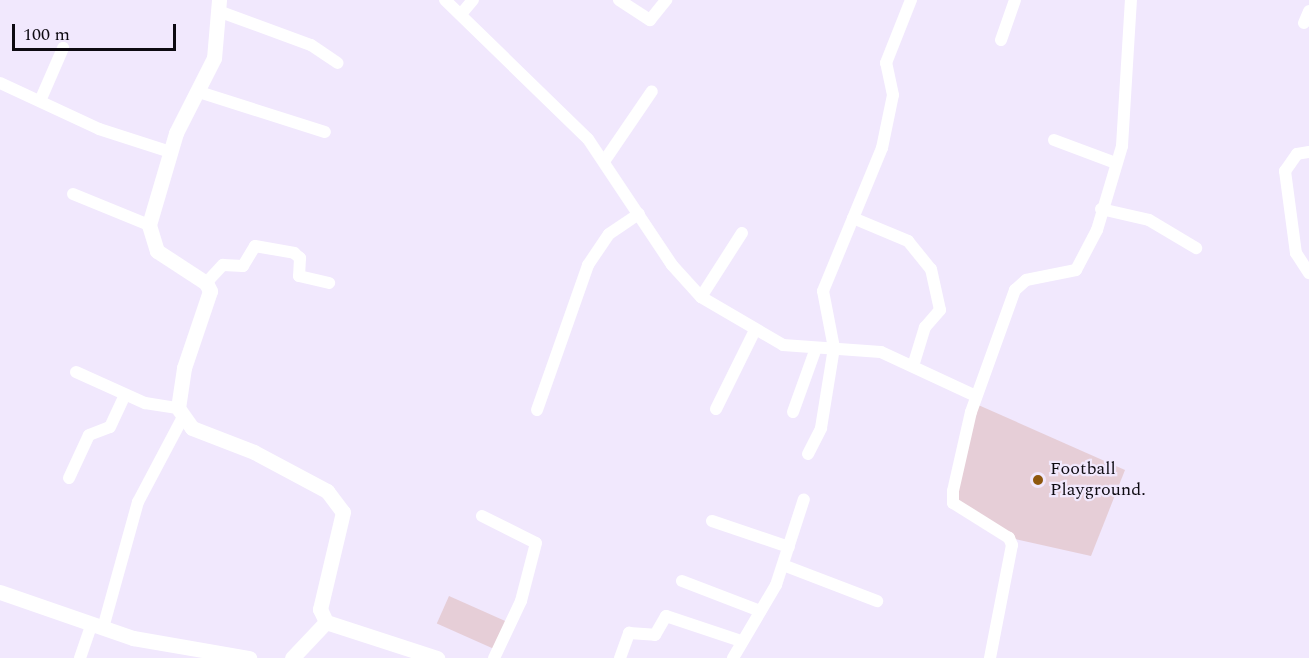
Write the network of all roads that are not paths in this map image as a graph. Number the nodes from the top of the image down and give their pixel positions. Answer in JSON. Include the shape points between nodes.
{"nodes":[{"id":1,"x":445,"y":0,"type":"edge"},
{"id":2,"x":473,"y":0,"type":"edge"},
{"id":3,"x":619,"y":0,"type":"edge"},
{"id":4,"x":666,"y":0,"type":"edge"},
{"id":5,"x":911,"y":0,"type":"edge"},
{"id":6,"x":1015,"y":0,"type":"edge"},
{"id":7,"x":1131,"y":0,"type":"edge"},
{"id":8,"x":219,"y":6,"type":"edge"},
{"id":9,"x":1309,"y":11,"type":"edge"},
{"id":10,"x":462,"y":13,"type":"junction"},
{"id":11,"x":1304,"y":23,"type":"dead end"},
{"id":12,"x":1001,"y":40,"type":"dead end"},
{"id":13,"x":63,"y":48,"type":"dead end"},
{"id":14,"x":338,"y":63,"type":"dead end"},
{"id":15,"x":0,"y":83,"type":"edge"},
{"id":16,"x":652,"y":91,"type":"dead end"},
{"id":17,"x":199,"y":92,"type":"junction"},
{"id":18,"x":40,"y":101,"type":"junction"},
{"id":19,"x":326,"y":132,"type":"dead end"},
{"id":20,"x":1054,"y":140,"type":"dead end"},
{"id":21,"x":170,"y":152,"type":"junction"},
{"id":22,"x":1309,"y":152,"type":"edge"},
{"id":23,"x":605,"y":160,"type":"junction"},
{"id":24,"x":1116,"y":163,"type":"junction"},
{"id":25,"x":73,"y":194,"type":"dead end"},
{"id":26,"x":1101,"y":209,"type":"junction"},
{"id":27,"x":639,"y":213,"type":"junction"},
{"id":28,"x":853,"y":218,"type":"junction"},
{"id":29,"x":149,"y":225,"type":"junction"},
{"id":30,"x":742,"y":232,"type":"dead end"},
{"id":31,"x":1196,"y":248,"type":"dead end"},
{"id":32,"x":1309,"y":273,"type":"edge"},
{"id":33,"x":206,"y":283,"type":"junction"},
{"id":34,"x":329,"y":283,"type":"dead end"},
{"id":35,"x":701,"y":297,"type":"junction"},
{"id":36,"x":755,"y":330,"type":"junction"},
{"id":37,"x":816,"y":348,"type":"junction"},
{"id":38,"x":834,"y":348,"type":"junction"},
{"id":39,"x":914,"y":363,"type":"junction"},
{"id":40,"x":76,"y":372,"type":"dead end"},
{"id":41,"x":125,"y":395,"type":"junction"},
{"id":42,"x":976,"y":396,"type":"junction"},
{"id":43,"x":716,"y":409,"type":"dead end"},
{"id":44,"x":537,"y":410,"type":"dead end"},
{"id":45,"x":793,"y":412,"type":"dead end"},
{"id":46,"x":180,"y":414,"type":"junction"},
{"id":47,"x":808,"y":454,"type":"dead end"},
{"id":48,"x":69,"y":478,"type":"dead end"},
{"id":49,"x":804,"y":499,"type":"dead end"},
{"id":50,"x":482,"y":516,"type":"dead end"},
{"id":51,"x":712,"y":521,"type":"dead end"},
{"id":52,"x":789,"y":547,"type":"junction"},
{"id":53,"x":783,"y":565,"type":"junction"},
{"id":54,"x":682,"y":581,"type":"dead end"},
{"id":55,"x":0,"y":592,"type":"edge"},
{"id":56,"x":877,"y":601,"type":"dead end"},
{"id":57,"x":760,"y":611,"type":"junction"},
{"id":58,"x":326,"y":622,"type":"junction"},
{"id":59,"x":98,"y":626,"type":"junction"},
{"id":60,"x":741,"y":641,"type":"junction"},
{"id":61,"x":80,"y":658,"type":"edge"},
{"id":62,"x":240,"y":658,"type":"edge"},
{"id":63,"x":292,"y":658,"type":"edge"},
{"id":64,"x":437,"y":658,"type":"edge"},
{"id":65,"x":494,"y":658,"type":"edge"},
{"id":66,"x":620,"y":658,"type":"edge"},
{"id":67,"x":734,"y":658,"type":"edge"},
{"id":68,"x":990,"y":658,"type":"edge"}],
"edges":[{"from":1,"to":10,"type":"street"},
{"from":2,"to":10,"type":"street"},
{"from":3,"to":4,"type":"street","via":[[650,20]]},
{"from":5,"to":28,"type":"street","via":[[886,63],[893,95],[882,148]]},
{"from":6,"to":12,"type":"street"},
{"from":7,"to":24,"type":"street"},
{"from":8,"to":14,"type":"street","via":[[291,37]]},
{"from":8,"to":17,"type":"street","via":[[214,58]]},
{"from":9,"to":11,"type":"street"},
{"from":10,"to":23,"type":"street"},
{"from":13,"to":18,"type":"street"},
{"from":15,"to":18,"type":"street"},
{"from":16,"to":23,"type":"street"},
{"from":17,"to":19,"type":"street"},
{"from":17,"to":21,"type":"street"},
{"from":18,"to":21,"type":"street","via":[[99,129]]},
{"from":20,"to":24,"type":"street"},
{"from":21,"to":29,"type":"street"},
{"from":22,"to":32,"type":"street","via":[[1297,154],[1285,171],[1296,253]]},
{"from":23,"to":27,"type":"street"},
{"from":24,"to":26,"type":"street"},
{"from":25,"to":29,"type":"street"},
{"from":26,"to":31,"type":"street","via":[[1149,220]]},
{"from":26,"to":42,"type":"street","via":[[1087,255],[1076,270],[1026,280],[1015,290]]},
{"from":27,"to":35,"type":"street","via":[[672,265]]},
{"from":27,"to":44,"type":"street","via":[[609,234],[588,265]]},
{"from":28,"to":38,"type":"street","via":[[823,291]]},
{"from":28,"to":39,"type":"street","via":[[908,241],[931,269],[940,310],[926,327]]},
{"from":29,"to":33,"type":"street","via":[[157,251]]},
{"from":30,"to":35,"type":"street"},
{"from":33,"to":34,"type":"street","via":[[223,265],[243,266],[255,246],[294,253],[300,258],[299,276]]},
{"from":33,"to":46,"type":"street","via":[[209,300],[184,369]]},
{"from":35,"to":36,"type":"street"},
{"from":36,"to":37,"type":"street","via":[[783,345]]},
{"from":36,"to":43,"type":"street"},
{"from":37,"to":38,"type":"street"},
{"from":37,"to":45,"type":"street"},
{"from":38,"to":39,"type":"street","via":[[881,352]]},
{"from":38,"to":47,"type":"street","via":[[821,428]]},
{"from":39,"to":42,"type":"street"},
{"from":40,"to":41,"type":"street"},
{"from":41,"to":46,"type":"street"},
{"from":41,"to":48,"type":"street","via":[[110,427],[89,435]]},
{"from":42,"to":68,"type":"street","via":[[953,503],[1009,538],[1012,545]]},
{"from":46,"to":58,"type":"street","via":[[327,491],[343,512],[320,609]]},
{"from":46,"to":59,"type":"street","via":[[138,502]]},
{"from":49,"to":52,"type":"street"},
{"from":50,"to":65,"type":"street","via":[[536,543],[520,601]]},
{"from":51,"to":52,"type":"street"},
{"from":52,"to":53,"type":"street"},
{"from":53,"to":56,"type":"street"},
{"from":53,"to":57,"type":"street"},
{"from":54,"to":57,"type":"street"},
{"from":55,"to":59,"type":"street"},
{"from":57,"to":60,"type":"street"},
{"from":58,"to":63,"type":"street"},
{"from":58,"to":64,"type":"street"},
{"from":59,"to":61,"type":"street"},
{"from":59,"to":62,"type":"street"},
{"from":60,"to":66,"type":"street","via":[[670,616],[655,635],[629,633]]},
{"from":60,"to":67,"type":"street"}]}
